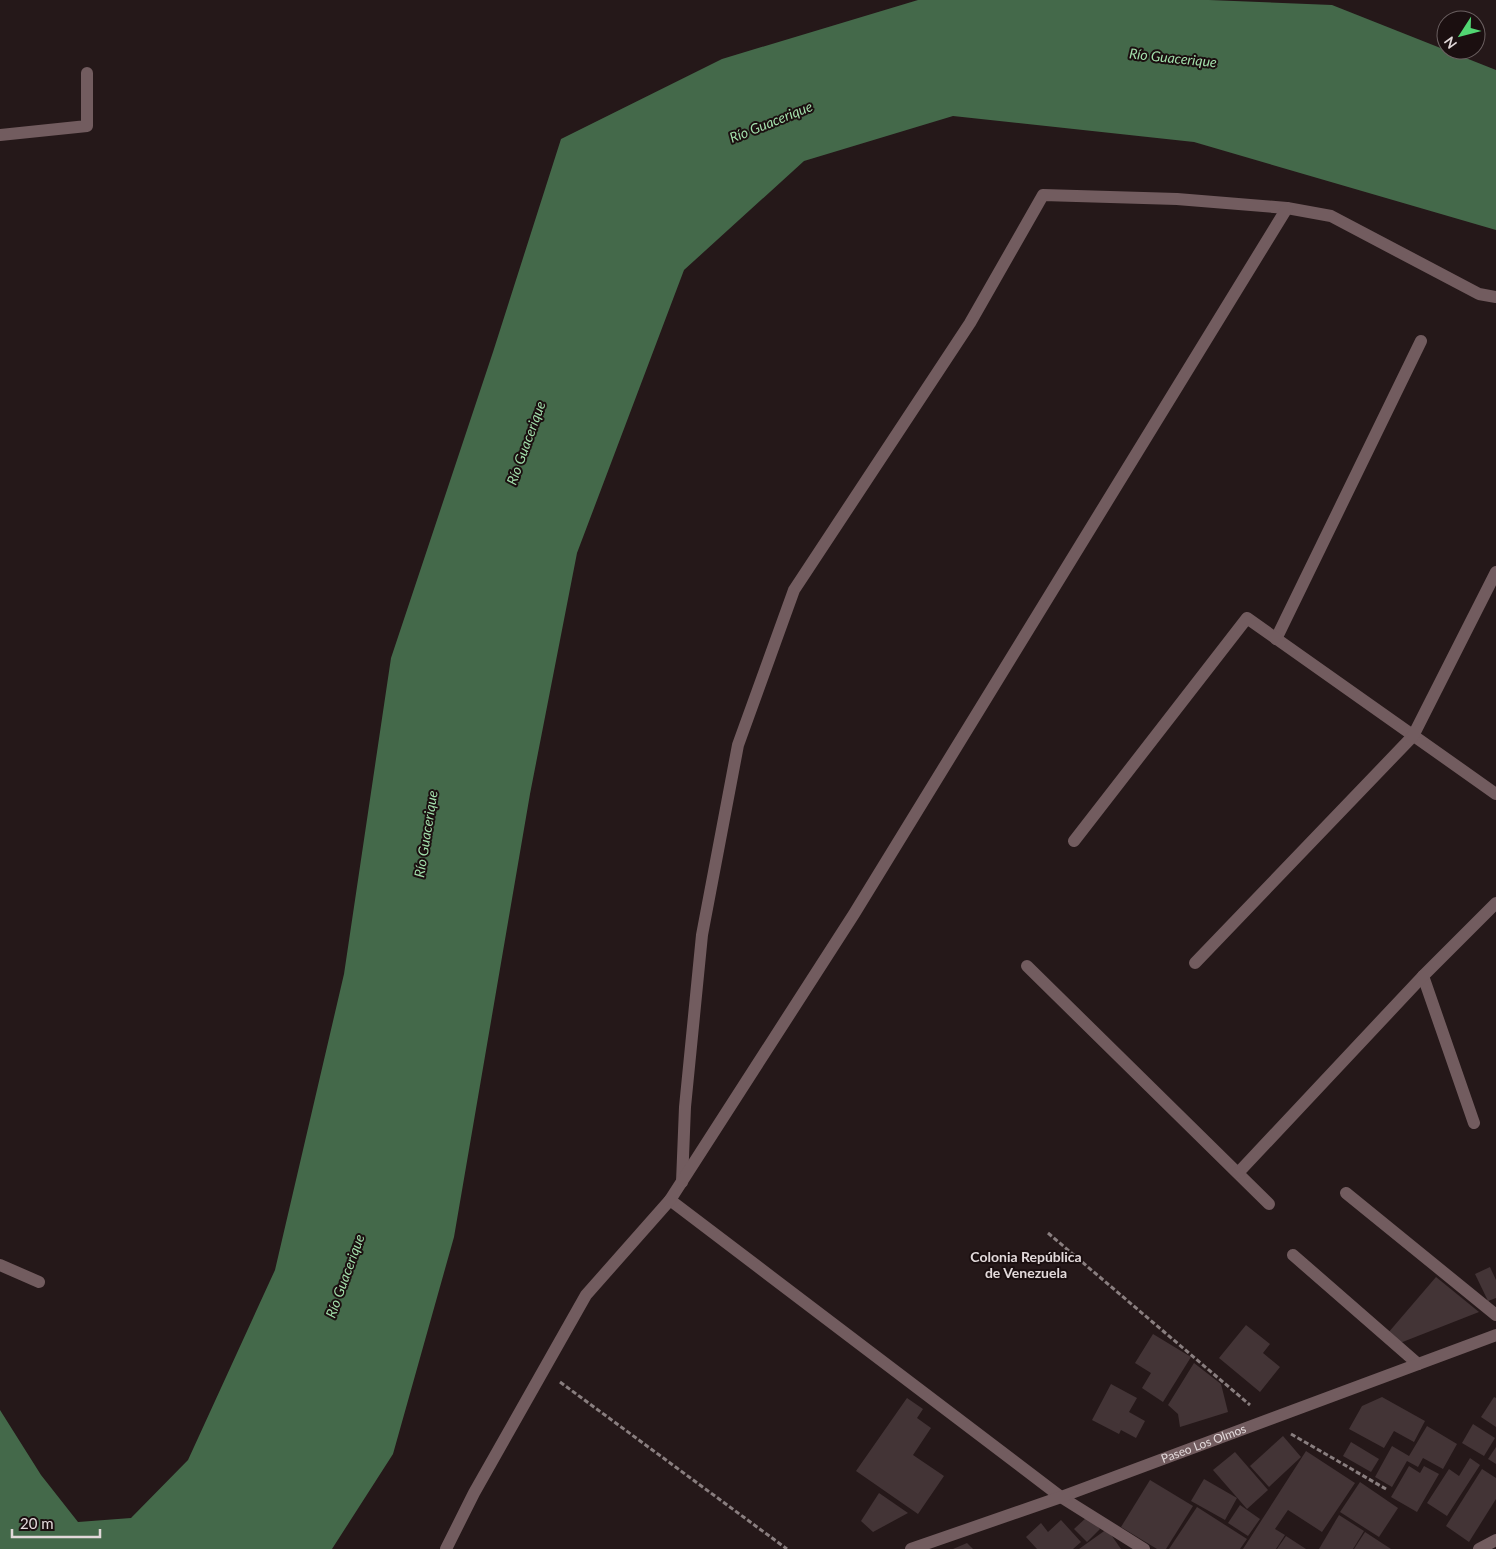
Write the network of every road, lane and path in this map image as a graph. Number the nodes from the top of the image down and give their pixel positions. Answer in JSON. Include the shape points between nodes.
{"nodes":[{"id":1,"x":87,"y":73,"type":"dead end"},
{"id":2,"x":0,"y":135,"type":"edge"},
{"id":3,"x":1287,"y":208,"type":"junction"},
{"id":4,"x":1496,"y":297,"type":"edge"},
{"id":5,"x":1421,"y":341,"type":"dead end"},
{"id":6,"x":1496,"y":572,"type":"edge"},
{"id":7,"x":1276,"y":639,"type":"junction"},
{"id":8,"x":1413,"y":736,"type":"junction"},
{"id":9,"x":1496,"y":794,"type":"edge"},
{"id":10,"x":1074,"y":840,"type":"dead end"},
{"id":11,"x":1496,"y":903,"type":"edge"},
{"id":12,"x":1195,"y":963,"type":"dead end"},
{"id":13,"x":1027,"y":966,"type":"dead end"},
{"id":14,"x":1423,"y":976,"type":"junction"},
{"id":15,"x":1474,"y":1123,"type":"dead end"},
{"id":16,"x":1238,"y":1174,"type":"junction"},
{"id":17,"x":682,"y":1182,"type":"junction"},
{"id":18,"x":1346,"y":1193,"type":"dead end"},
{"id":19,"x":670,"y":1200,"type":"junction"},
{"id":20,"x":1269,"y":1204,"type":"dead end"},
{"id":21,"x":1048,"y":1233,"type":"dead end"},
{"id":22,"x":1293,"y":1255,"type":"dead end"},
{"id":23,"x":0,"y":1265,"type":"edge"},
{"id":24,"x":38,"y":1282,"type":"dead end"},
{"id":25,"x":1496,"y":1314,"type":"edge"},
{"id":26,"x":1496,"y":1335,"type":"edge"},
{"id":27,"x":1418,"y":1364,"type":"junction"},
{"id":28,"x":543,"y":1370,"type":"junction"},
{"id":29,"x":1268,"y":1420,"type":"junction"},
{"id":30,"x":1386,"y":1489,"type":"dead end"},
{"id":31,"x":1061,"y":1497,"type":"junction"},
{"id":32,"x":1496,"y":1540,"type":"edge"},
{"id":33,"x":446,"y":1549,"type":"edge"},
{"id":34,"x":787,"y":1549,"type":"edge"},
{"id":35,"x":911,"y":1549,"type":"edge"},
{"id":36,"x":1144,"y":1549,"type":"edge"},
{"id":37,"x":1478,"y":1549,"type":"edge"}],
"edges":[{"from":1,"to":2,"type":"street","via":[[86,126]]},
{"from":3,"to":4,"type":"street","via":[[1331,216],[1479,294]]},
{"from":3,"to":17,"type":"street","via":[[854,914]]},
{"from":3,"to":17,"type":"street","via":[[1177,199],[1043,195],[970,323],[794,590],[738,746],[702,935],[685,1107]]},
{"from":5,"to":7,"type":"street"},
{"from":6,"to":8,"type":"street"},
{"from":7,"to":8,"type":"street"},
{"from":7,"to":10,"type":"street","via":[[1247,618]]},
{"from":8,"to":9,"type":"street"},
{"from":8,"to":12,"type":"street"},
{"from":11,"to":14,"type":"street"},
{"from":13,"to":16,"type":"street"},
{"from":14,"to":15,"type":"street"},
{"from":14,"to":16,"type":"street"},
{"from":16,"to":20,"type":"street"},
{"from":17,"to":19,"type":"street"},
{"from":18,"to":25,"type":"street"},
{"from":19,"to":28,"type":"street","via":[[586,1296]]},
{"from":19,"to":31,"type":"street"},
{"from":21,"to":29,"type":"path"},
{"from":22,"to":27,"type":"street"},
{"from":23,"to":24,"type":"street"},
{"from":26,"to":27,"type":"street","name":"Paseo Los Olmos"},
{"from":27,"to":29,"type":"street","name":"Paseo Los Olmos"},
{"from":28,"to":33,"type":"street"},
{"from":28,"to":34,"type":"path"},
{"from":29,"to":30,"type":"path"},
{"from":29,"to":31,"type":"street","name":"Paseo Los Olmos"},
{"from":31,"to":35,"type":"street","name":"Paseo Los Olmos"},
{"from":31,"to":36,"type":"street"},
{"from":32,"to":37,"type":"street"}]}
